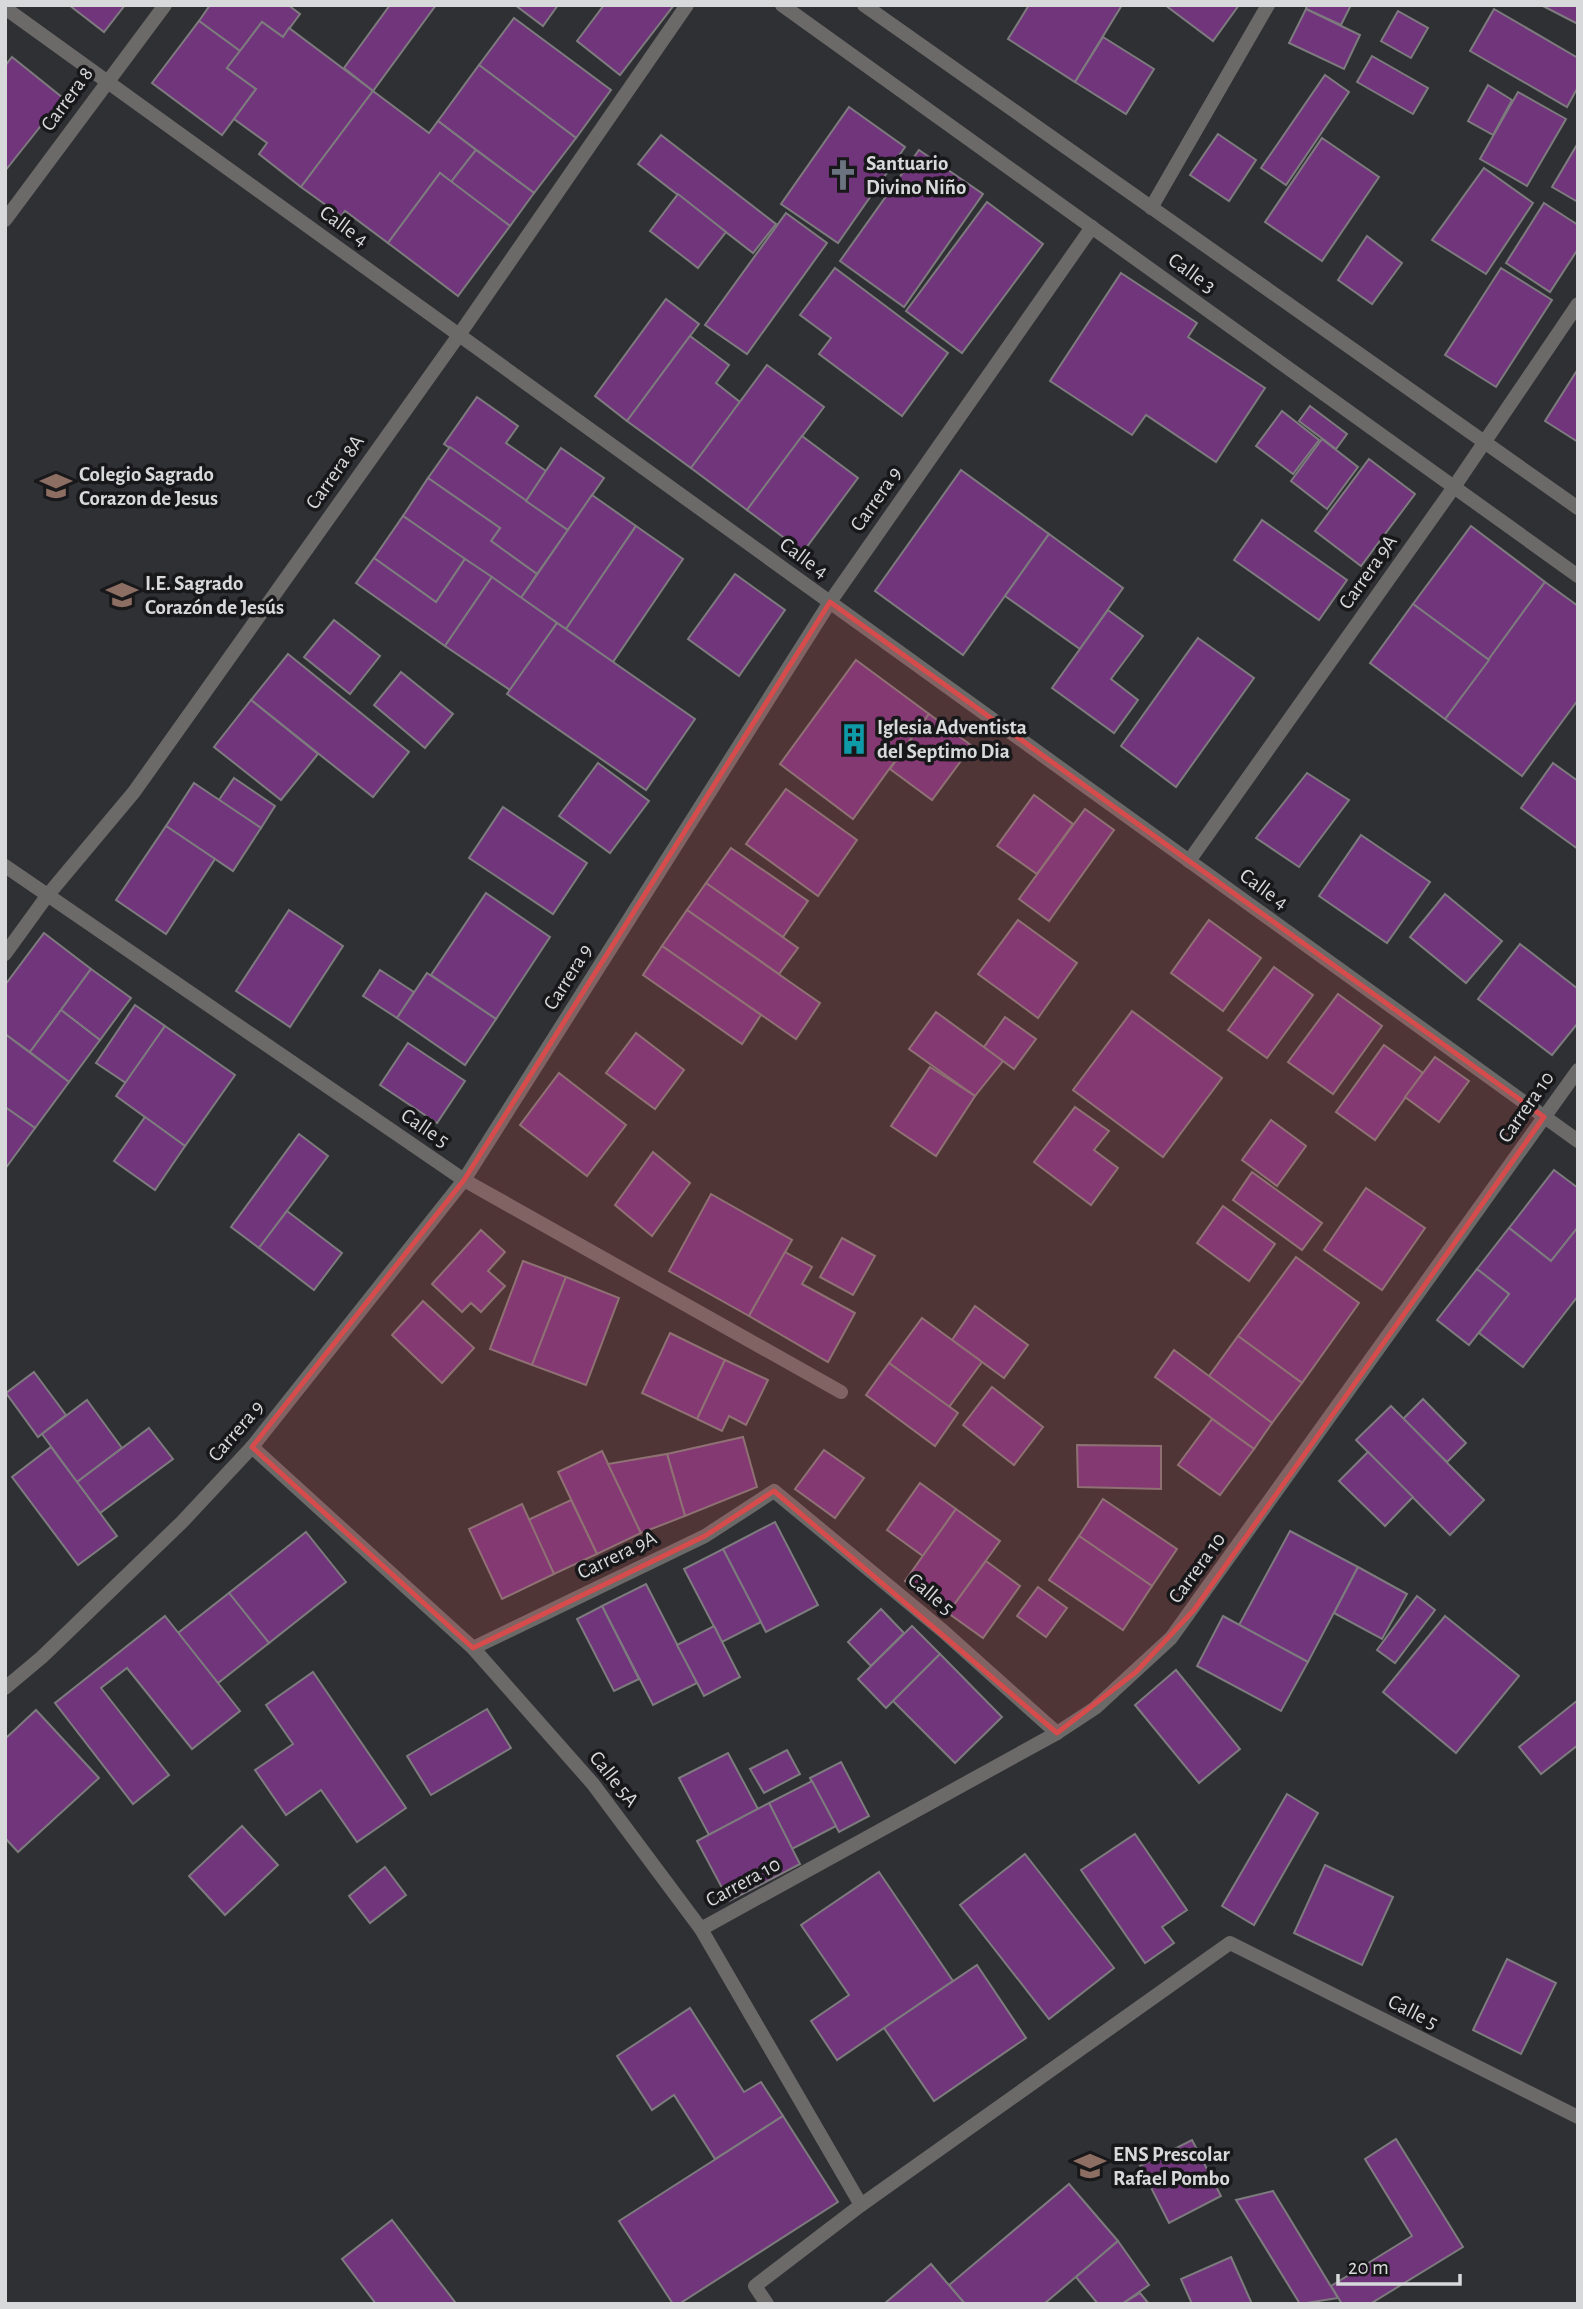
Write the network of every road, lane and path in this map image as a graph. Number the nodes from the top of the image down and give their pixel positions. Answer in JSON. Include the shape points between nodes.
{"nodes":[{"id":1,"x":165,"y":5,"type":"edge"},
{"id":2,"x":687,"y":5,"type":"edge"},
{"id":3,"x":782,"y":5,"type":"edge"},
{"id":4,"x":864,"y":5,"type":"edge"},
{"id":5,"x":1268,"y":5,"type":"edge"},
{"id":6,"x":5,"y":8,"type":"edge"},
{"id":7,"x":106,"y":81,"type":"junction"},
{"id":8,"x":1151,"y":208,"type":"junction"},
{"id":9,"x":5,"y":220,"type":"edge"},
{"id":10,"x":1092,"y":227,"type":"junction"},
{"id":11,"x":1578,"y":304,"type":"edge"},
{"id":12,"x":459,"y":335,"type":"junction"},
{"id":13,"x":1482,"y":441,"type":"junction"},
{"id":14,"x":1454,"y":487,"type":"junction"},
{"id":15,"x":1578,"y":508,"type":"edge"},
{"id":16,"x":1578,"y":576,"type":"edge"},
{"id":17,"x":830,"y":602,"type":"junction"},
{"id":18,"x":1189,"y":861,"type":"junction"},
{"id":19,"x":5,"y":866,"type":"edge"},
{"id":20,"x":47,"y":896,"type":"junction"},
{"id":21,"x":5,"y":954,"type":"edge"},
{"id":22,"x":1578,"y":1070,"type":"edge"},
{"id":23,"x":1544,"y":1117,"type":"junction"},
{"id":24,"x":1578,"y":1141,"type":"edge"},
{"id":25,"x":464,"y":1180,"type":"junction"},
{"id":26,"x":841,"y":1392,"type":"dead end"},
{"id":27,"x":252,"y":1447,"type":"junction"},
{"id":28,"x":774,"y":1491,"type":"joint"},
{"id":29,"x":473,"y":1648,"type":"junction"},
{"id":30,"x":5,"y":1688,"type":"edge"},
{"id":31,"x":1057,"y":1733,"type":"junction"},
{"id":32,"x":701,"y":1929,"type":"junction"},
{"id":33,"x":1578,"y":2117,"type":"edge"},
{"id":34,"x":861,"y":2205,"type":"junction"},
{"id":35,"x":767,"y":2304,"type":"edge"}],
"edges":[{"from":1,"to":7,"type":"street","name":"Carrera 8"},
{"from":2,"to":12,"type":"street","name":"Carrera 8A"},
{"from":3,"to":10,"type":"street","name":"Calle 3"},
{"from":4,"to":8,"type":"street","name":"Calle 3"},
{"from":5,"to":8,"type":"street"},
{"from":6,"to":7,"type":"street","name":"Calle 4"},
{"from":7,"to":9,"type":"street","name":"Carrera 8"},
{"from":7,"to":12,"type":"street","name":"Calle 4"},
{"from":8,"to":13,"type":"street","name":"Calle 3"},
{"from":10,"to":14,"type":"street","name":"Calle 3"},
{"from":10,"to":17,"type":"street","name":"Carrera 9"},
{"from":11,"to":13,"type":"street","name":"Carrera 9A"},
{"from":12,"to":17,"type":"street","name":"Calle 4"},
{"from":12,"to":20,"type":"street","name":"Carrera 8A","via":[[134,792]]},
{"from":13,"to":14,"type":"street","name":"Carrera 9A"},
{"from":13,"to":15,"type":"street","name":"Calle 3"},
{"from":14,"to":16,"type":"street","name":"Calle 3"},
{"from":14,"to":18,"type":"street","name":"Carrera 9A"},
{"from":17,"to":18,"type":"street","name":"Calle 4"},
{"from":17,"to":25,"type":"street","name":"Carrera 9"},
{"from":18,"to":23,"type":"street","name":"Calle 4"},
{"from":19,"to":20,"type":"street","name":"Calle 5"},
{"from":20,"to":21,"type":"street","name":"Carrera 8A"},
{"from":20,"to":25,"type":"street","name":"Calle 5"},
{"from":22,"to":23,"type":"street","name":"Carrera 10"},
{"from":23,"to":24,"type":"street","name":"Calle 4"},
{"from":23,"to":31,"type":"street","name":"Carrera 10","via":[[1194,1610],[1136,1672]]},
{"from":25,"to":26,"type":"street","name":"Calle 5"},
{"from":25,"to":27,"type":"street","name":"Carrera 9"},
{"from":27,"to":29,"type":"street","name":"Calle 5A"},
{"from":27,"to":30,"type":"street","name":"Carrera 9","via":[[182,1522]]},
{"from":28,"to":29,"type":"street","name":"Carrera 9A","via":[[705,1535]]},
{"from":28,"to":31,"type":"street","name":"Calle 5"},
{"from":29,"to":32,"type":"street","name":"Calle 5A","via":[[593,1784]]},
{"from":31,"to":32,"type":"street","name":"Carrera 10"},
{"from":32,"to":34,"type":"street","name":"Calle 5A"},
{"from":33,"to":34,"type":"street","name":"Calle 5","via":[[1230,1943]]},
{"from":34,"to":35,"type":"street","via":[[755,2286]]}]}
